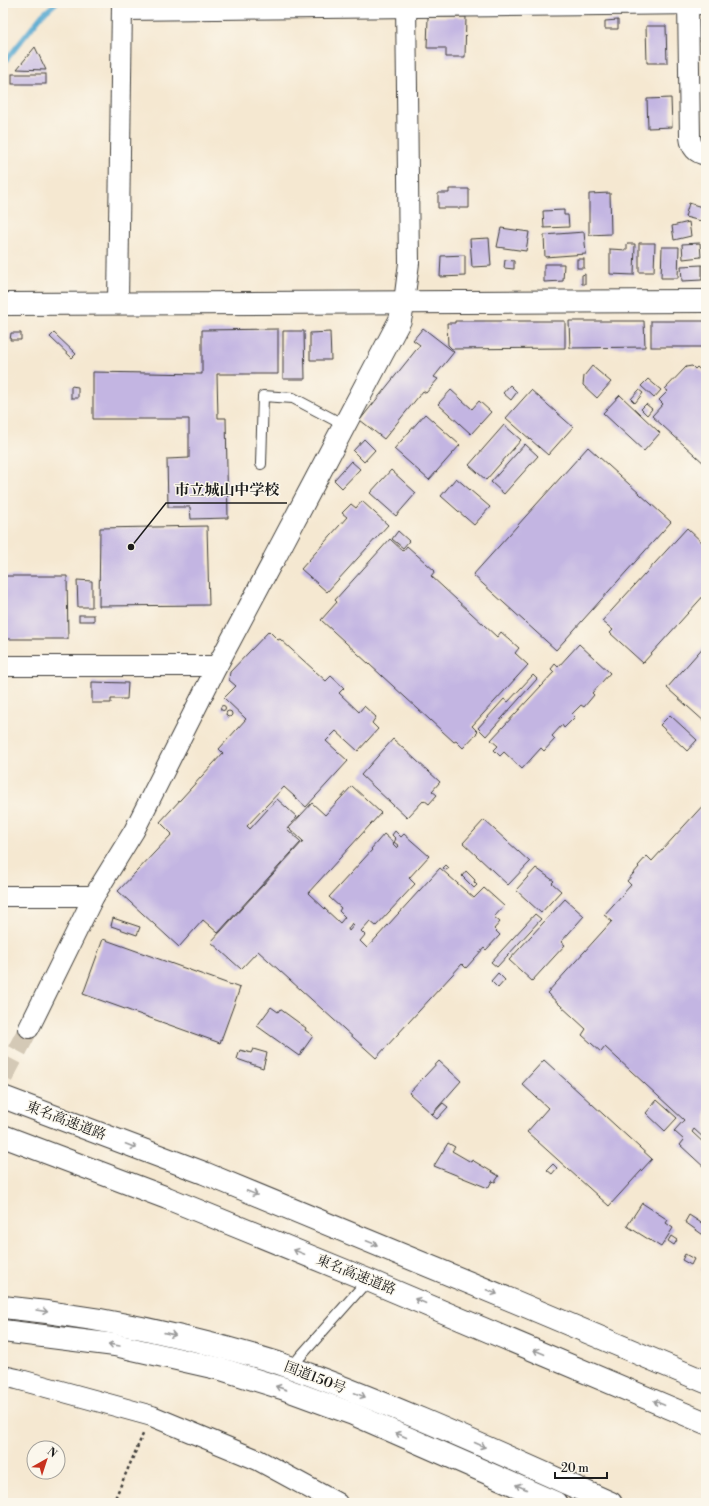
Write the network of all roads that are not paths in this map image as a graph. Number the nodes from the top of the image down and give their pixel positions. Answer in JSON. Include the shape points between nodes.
{"nodes":[{"id":1,"x":694,"y":4,"type":"edge"},
{"id":2,"x":406,"y":5,"type":"edge"},
{"id":3,"x":122,"y":6,"type":"edge"},
{"id":4,"x":706,"y":155,"type":"edge"},
{"id":5,"x":706,"y":301,"type":"edge"},
{"id":6,"x":404,"y":302,"type":"junction"},
{"id":7,"x":118,"y":303,"type":"junction"},
{"id":8,"x":3,"y":304,"type":"edge"},
{"id":9,"x":344,"y":425,"type":"junction"},
{"id":10,"x":261,"y":464,"type":"dead end"},
{"id":11,"x":274,"y":559,"type":"joint"},
{"id":12,"x":3,"y":666,"type":"edge"},
{"id":13,"x":217,"y":666,"type":"junction"},
{"id":14,"x":3,"y":896,"type":"edge"},
{"id":15,"x":94,"y":896,"type":"junction"},
{"id":16,"x":29,"y":1028,"type":"tunnel mouth"},
{"id":17,"x":3,"y":1097,"type":"edge"},
{"id":18,"x":3,"y":1136,"type":"edge"},
{"id":19,"x":368,"y":1280,"type":"junction"},
{"id":20,"x":3,"y":1307,"type":"edge"},
{"id":21,"x":3,"y":1331,"type":"edge"},
{"id":22,"x":293,"y":1369,"type":"junction"},
{"id":23,"x":3,"y":1376,"type":"edge"},
{"id":24,"x":706,"y":1382,"type":"edge"},
{"id":25,"x":700,"y":1421,"type":"edge"},
{"id":26,"x":336,"y":1503,"type":"edge"},
{"id":27,"x":556,"y":1503,"type":"edge"},
{"id":28,"x":611,"y":1503,"type":"edge"}],
"edges":[{"from":1,"to":2,"type":"street"},
{"from":1,"to":4,"type":"street","via":[[690,137],[691,146],[700,154]]},
{"from":2,"to":3,"type":"street"},
{"from":2,"to":6,"type":"street","via":[[409,263]]},
{"from":3,"to":7,"type":"street"},
{"from":5,"to":6,"type":"main road"},
{"from":6,"to":7,"type":"main road"},
{"from":6,"to":9,"type":"main road","via":[[400,320]]},
{"from":7,"to":8,"type":"main road"},
{"from":9,"to":10,"type":"lane","via":[[293,398],[263,396]]},
{"from":9,"to":11,"type":"main road"},
{"from":11,"to":13,"type":"street"},
{"from":12,"to":13,"type":"street"},
{"from":13,"to":15,"type":"street","via":[[134,831]]},
{"from":14,"to":15,"type":"street"},
{"from":15,"to":16,"type":"street"},
{"from":17,"to":24,"type":"main road","name":"東名高速道路","one_way":true,"via":[[204,1173]]},
{"from":19,"to":18,"type":"main road","name":"東名高速道路","one_way":true,"via":[[167,1198]]},
{"from":19,"to":22,"type":"lane","via":[[299,1358]]},
{"from":25,"to":19,"type":"main road","name":"東名高速道路","one_way":true},
{"from":20,"to":22,"type":"main road","name":"国道150号","one_way":true,"via":[[120,1323],[223,1347]]},
{"from":27,"to":21,"type":"main road","name":"国道150号","one_way":true,"via":[[353,1414],[221,1369],[114,1345]]},
{"from":22,"to":28,"type":"main road","name":"国道150号","one_way":true,"via":[[462,1437]]},
{"from":23,"to":26,"type":"street","via":[[152,1416],[258,1460]]}]}
